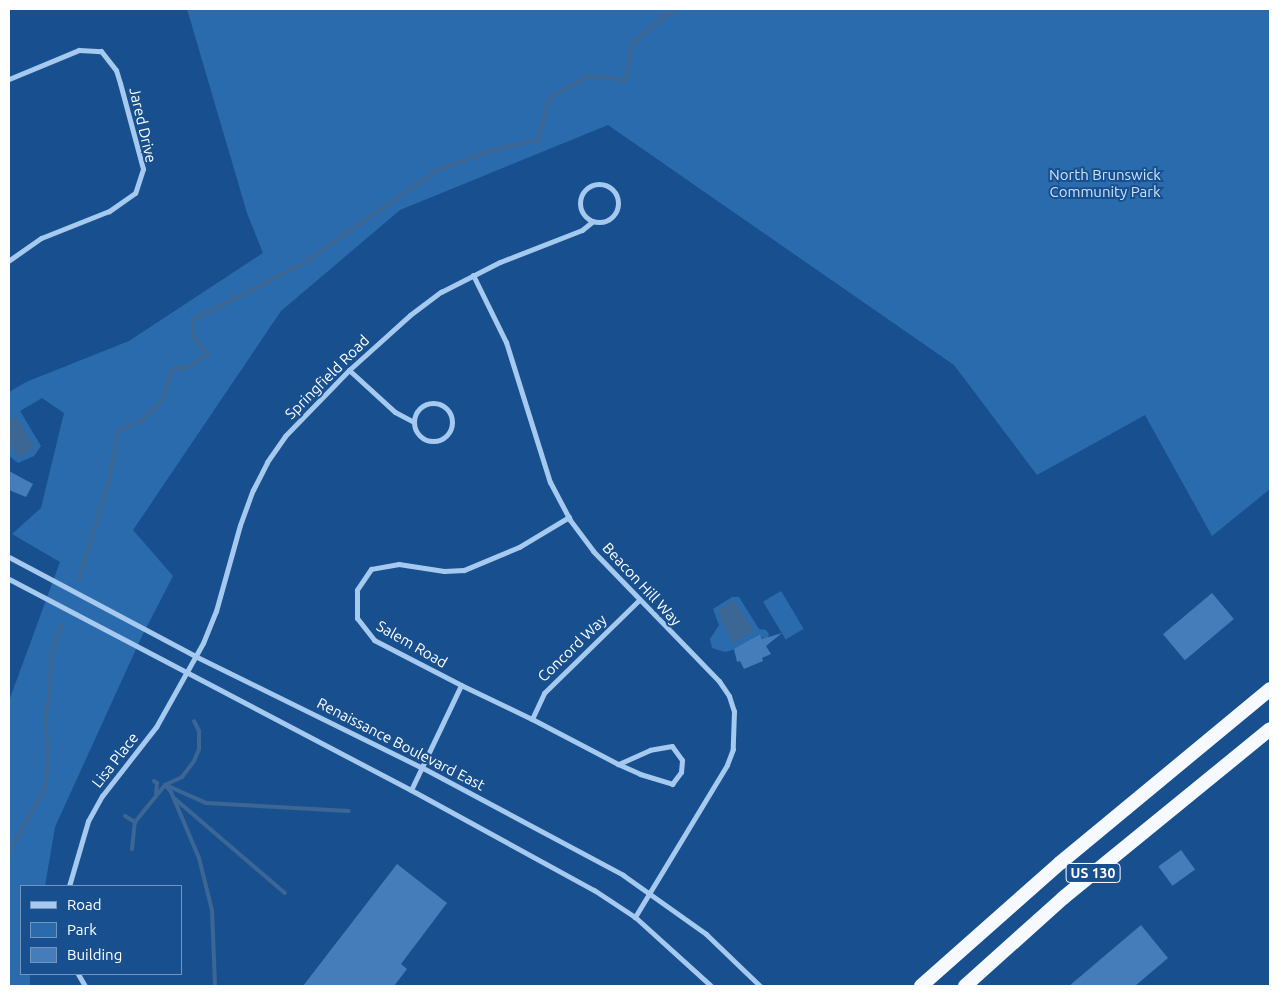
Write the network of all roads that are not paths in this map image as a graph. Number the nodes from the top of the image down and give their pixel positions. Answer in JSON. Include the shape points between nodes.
{"nodes":[{"id":1,"x":9,"y":79,"type":"edge"},
{"id":2,"x":593,"y":221,"type":"junction"},
{"id":3,"x":9,"y":260,"type":"edge"},
{"id":4,"x":473,"y":275,"type":"junction"},
{"id":5,"x":349,"y":370,"type":"junction"},
{"id":6,"x":414,"y":422,"type":"junction"},
{"id":7,"x":569,"y":517,"type":"junction"},
{"id":8,"x":9,"y":557,"type":"edge"},
{"id":9,"x":9,"y":580,"type":"edge"},
{"id":10,"x":639,"y":600,"type":"junction"},
{"id":11,"x":195,"y":656,"type":"junction"},
{"id":12,"x":185,"y":672,"type":"junction"},
{"id":13,"x":461,"y":685,"type":"junction"},
{"id":14,"x":1270,"y":689,"type":"edge"},
{"id":15,"x":532,"y":719,"type":"junction"},
{"id":16,"x":1270,"y":729,"type":"edge"},
{"id":17,"x":618,"y":764,"type":"junction"},
{"id":18,"x":423,"y":768,"type":"junction"},
{"id":19,"x":411,"y":790,"type":"junction"},
{"id":20,"x":69,"y":885,"type":"edge"},
{"id":21,"x":650,"y":892,"type":"junction"},
{"id":22,"x":635,"y":916,"type":"junction"},
{"id":23,"x":79,"y":975,"type":"edge"},
{"id":24,"x":85,"y":986,"type":"edge"},
{"id":25,"x":711,"y":986,"type":"edge"},
{"id":26,"x":760,"y":986,"type":"edge"},
{"id":27,"x":921,"y":986,"type":"edge"},
{"id":28,"x":965,"y":986,"type":"edge"}],
"edges":[{"from":1,"to":3,"type":"street","name":"Jared Drive","via":[[79,50],[101,51],[116,70],[142,169],[135,193],[109,210],[41,238]]},
{"from":2,"to":2,"type":"street","via":[[606,221],[616,212],[618,199],[606,185],[588,187],[581,197],[583,214]]},
{"from":2,"to":4,"type":"street","name":"Springfield Road","via":[[568,237]]},
{"from":4,"to":5,"type":"street","name":"Springfield Road","via":[[441,292],[410,315]]},
{"from":4,"to":7,"type":"street","name":"Beacon Hill Way","via":[[506,342],[550,482]]},
{"from":5,"to":6,"type":"street","via":[[395,412]]},
{"from":5,"to":11,"type":"street","name":"Springfield Road","via":[[286,436],[267,462],[240,524],[216,611]]},
{"from":6,"to":6,"type":"street","via":[[418,410],[428,403],[440,404],[452,418],[450,431],[435,441],[423,438]]},
{"from":7,"to":10,"type":"street","name":"Beacon Hill Way","via":[[594,551]]},
{"from":7,"to":13,"type":"street","name":"Salem Road","via":[[519,547],[464,570],[444,571],[399,564],[371,569],[362,578],[356,604],[357,618],[363,629],[374,640]]},
{"from":8,"to":11,"type":"street","name":"Renaissance Boulevard East"},
{"from":9,"to":12,"type":"street"},
{"from":10,"to":15,"type":"street","name":"Concord Way","via":[[544,692]]},
{"from":10,"to":21,"type":"street","name":"Beacon Hill Way","via":[[719,680],[729,696],[736,728],[727,765]]},
{"from":11,"to":12,"type":"street","name":"Lisa Place"},
{"from":11,"to":18,"type":"street","name":"Renaissance Boulevard East"},
{"from":12,"to":19,"type":"street"},
{"from":12,"to":20,"type":"street","name":"Lisa Place","via":[[156,727],[97,804],[88,821]]},
{"from":13,"to":15,"type":"street","name":"Salem Road"},
{"from":13,"to":18,"type":"street"},
{"from":14,"to":27,"type":"highway","number":"US 130","via":[[1060,863]]},
{"from":15,"to":17,"type":"street","name":"Salem Road"},
{"from":16,"to":28,"type":"highway","number":"US 130","via":[[1063,898]]},
{"from":17,"to":17,"type":"street","name":"Salem Road","via":[[659,782],[672,784],[681,772],[682,760],[672,746],[650,750]]},
{"from":18,"to":19,"type":"street"},
{"from":18,"to":21,"type":"street","name":"Renaissance Boulevard East"},
{"from":19,"to":22,"type":"street"},
{"from":21,"to":22,"type":"street","name":"Beacon Hill Way"},
{"from":21,"to":26,"type":"street","name":"Renaissance Boulevard East","via":[[706,934]]},
{"from":22,"to":25,"type":"street"},
{"from":23,"to":24,"type":"street"}]}
